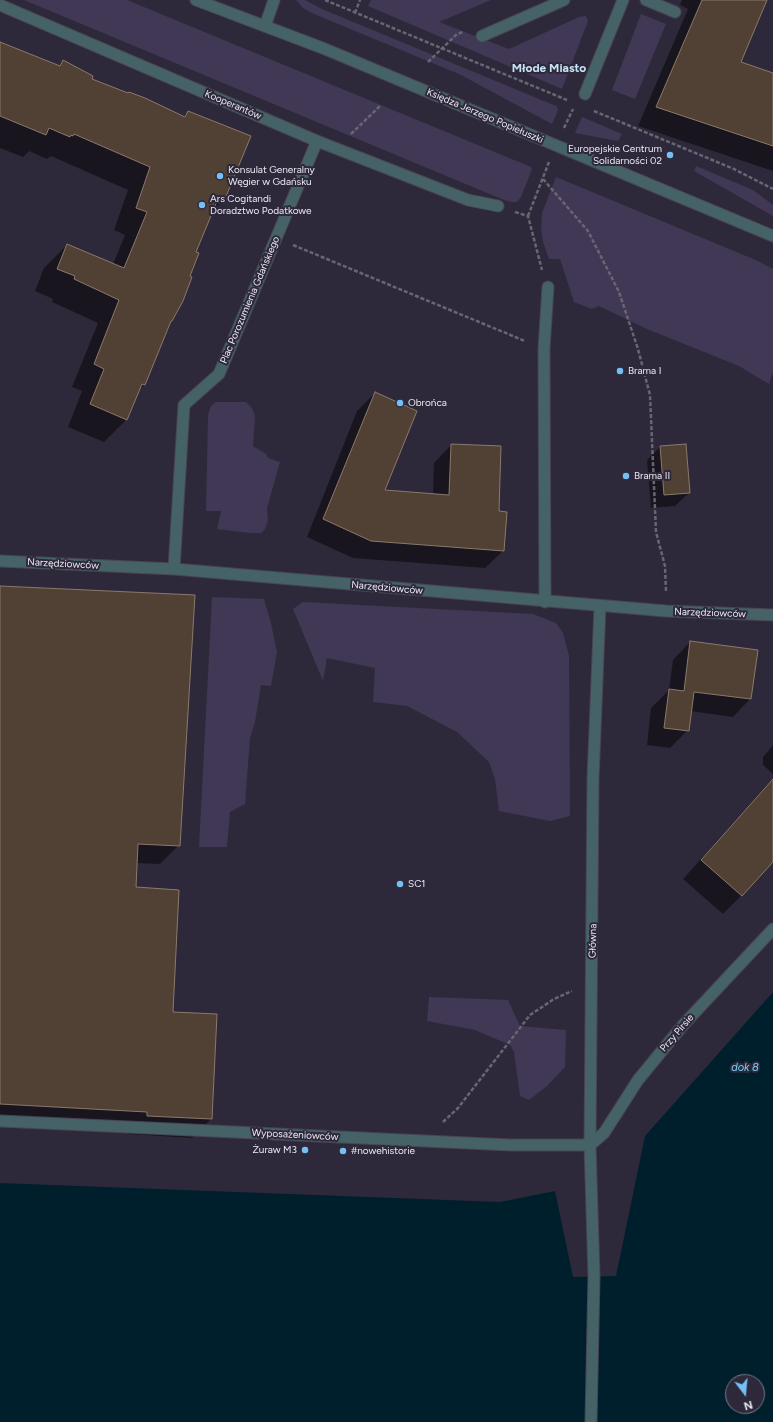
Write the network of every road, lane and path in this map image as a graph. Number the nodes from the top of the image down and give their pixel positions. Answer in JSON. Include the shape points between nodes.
{"nodes":[{"id":1,"x":196,"y":0,"type":"edge"},
{"id":2,"x":274,"y":0,"type":"edge"},
{"id":3,"x":325,"y":0,"type":"edge"},
{"id":4,"x":360,"y":0,"type":"edge"},
{"id":5,"x":564,"y":0,"type":"edge"},
{"id":6,"x":623,"y":0,"type":"edge"},
{"id":7,"x":646,"y":0,"type":"edge"},
{"id":8,"x":0,"y":5,"type":"edge"},
{"id":9,"x":674,"y":12,"type":"dead end"},
{"id":10,"x":355,"y":13,"type":"junction"},
{"id":11,"x":265,"y":26,"type":"junction"},
{"id":12,"x":482,"y":36,"type":"joint"},
{"id":13,"x":441,"y":48,"type":"junction"},
{"id":14,"x":428,"y":62,"type":"dead end"},
{"id":15,"x":585,"y":94,"type":"joint"},
{"id":16,"x":576,"y":104,"type":"junction"},
{"id":17,"x":381,"y":105,"type":"dead end"},
{"id":18,"x":317,"y":141,"type":"junction"},
{"id":19,"x":556,"y":145,"type":"junction"},
{"id":20,"x":336,"y":148,"type":"junction"},
{"id":21,"x":542,"y":179,"type":"junction"},
{"id":22,"x":773,"y":189,"type":"edge"},
{"id":23,"x":498,"y":206,"type":"joint"},
{"id":24,"x":528,"y":216,"type":"junction"},
{"id":25,"x":773,"y":236,"type":"edge"},
{"id":26,"x":276,"y":238,"type":"junction"},
{"id":27,"x":537,"y":254,"type":"dead end"},
{"id":28,"x":548,"y":287,"type":"dead end"},
{"id":29,"x":507,"y":333,"type":"dead end"},
{"id":30,"x":0,"y":561,"type":"edge"},
{"id":31,"x":174,"y":570,"type":"junction"},
{"id":32,"x":545,"y":602,"type":"junction"},
{"id":33,"x":600,"y":606,"type":"junction"},
{"id":34,"x":666,"y":611,"type":"junction"},
{"id":35,"x":773,"y":616,"type":"edge"},
{"id":36,"x":773,"y":929,"type":"edge"},
{"id":37,"x":592,"y":981,"type":"junction"},
{"id":38,"x":0,"y":1121,"type":"edge"},
{"id":39,"x":422,"y":1141,"type":"junction"},
{"id":40,"x":590,"y":1145,"type":"junction"},
{"id":41,"x":591,"y":1422,"type":"edge"}],
"edges":[{"from":1,"to":11,"type":"street","name":"Księdza Jerzego Popiełuszki"},
{"from":2,"to":11,"type":"street"},
{"from":3,"to":10,"type":"path"},
{"from":4,"to":10,"type":"path"},
{"from":5,"to":12,"type":"street"},
{"from":6,"to":15,"type":"street"},
{"from":7,"to":9,"type":"street"},
{"from":8,"to":18,"type":"street","name":"Kooperantów"},
{"from":10,"to":13,"type":"path"},
{"from":11,"to":19,"type":"street","name":"Księdza Jerzego Popiełuszki"},
{"from":12,"to":13,"type":"path","via":[[465,31],[457,34]]},
{"from":13,"to":14,"type":"path"},
{"from":13,"to":16,"type":"path"},
{"from":15,"to":16,"type":"path"},
{"from":16,"to":19,"type":"path"},
{"from":16,"to":22,"type":"path","via":[[734,169]]},
{"from":17,"to":20,"type":"path"},
{"from":18,"to":20,"type":"street","name":"Kooperantów"},
{"from":18,"to":26,"type":"street","name":"Plac Porozumienia Gdańskiego"},
{"from":19,"to":21,"type":"path"},
{"from":19,"to":25,"type":"street","name":"Księdza Jerzego Popiełuszki"},
{"from":20,"to":23,"type":"street","name":"Kooperantów","via":[[468,200]]},
{"from":21,"to":24,"type":"path"},
{"from":21,"to":34,"type":"path","via":[[588,231],[619,292],[638,349],[650,395],[656,532],[665,566]]},
{"from":23,"to":24,"type":"path"},
{"from":24,"to":27,"type":"path"},
{"from":26,"to":29,"type":"path"},
{"from":26,"to":31,"type":"street","name":"Plac Porozumienia Gdańskiego","via":[[219,374],[184,405]]},
{"from":28,"to":32,"type":"street","via":[[544,349]]},
{"from":30,"to":31,"type":"street","name":"Narzędziowców"},
{"from":31,"to":32,"type":"street","name":"Narzędziowców"},
{"from":32,"to":33,"type":"street","name":"Narzędziowców"},
{"from":33,"to":34,"type":"street","name":"Narzędziowców"},
{"from":33,"to":37,"type":"street","name":"Główna","via":[[593,778]]},
{"from":34,"to":35,"type":"street","name":"Narzędziowców"},
{"from":36,"to":40,"type":"street","name":"Przy Pirsie","via":[[684,1024],[638,1080],[604,1133]]},
{"from":37,"to":39,"type":"path","via":[[554,999],[530,1015],[458,1108]]},
{"from":37,"to":40,"type":"street","name":"Główna"},
{"from":38,"to":39,"type":"street","name":"Wyposażeniowców"},
{"from":39,"to":40,"type":"street","name":"Wyposażeniowców"},
{"from":40,"to":41,"type":"street","name":"Główna","via":[[594,1276]]}]}
